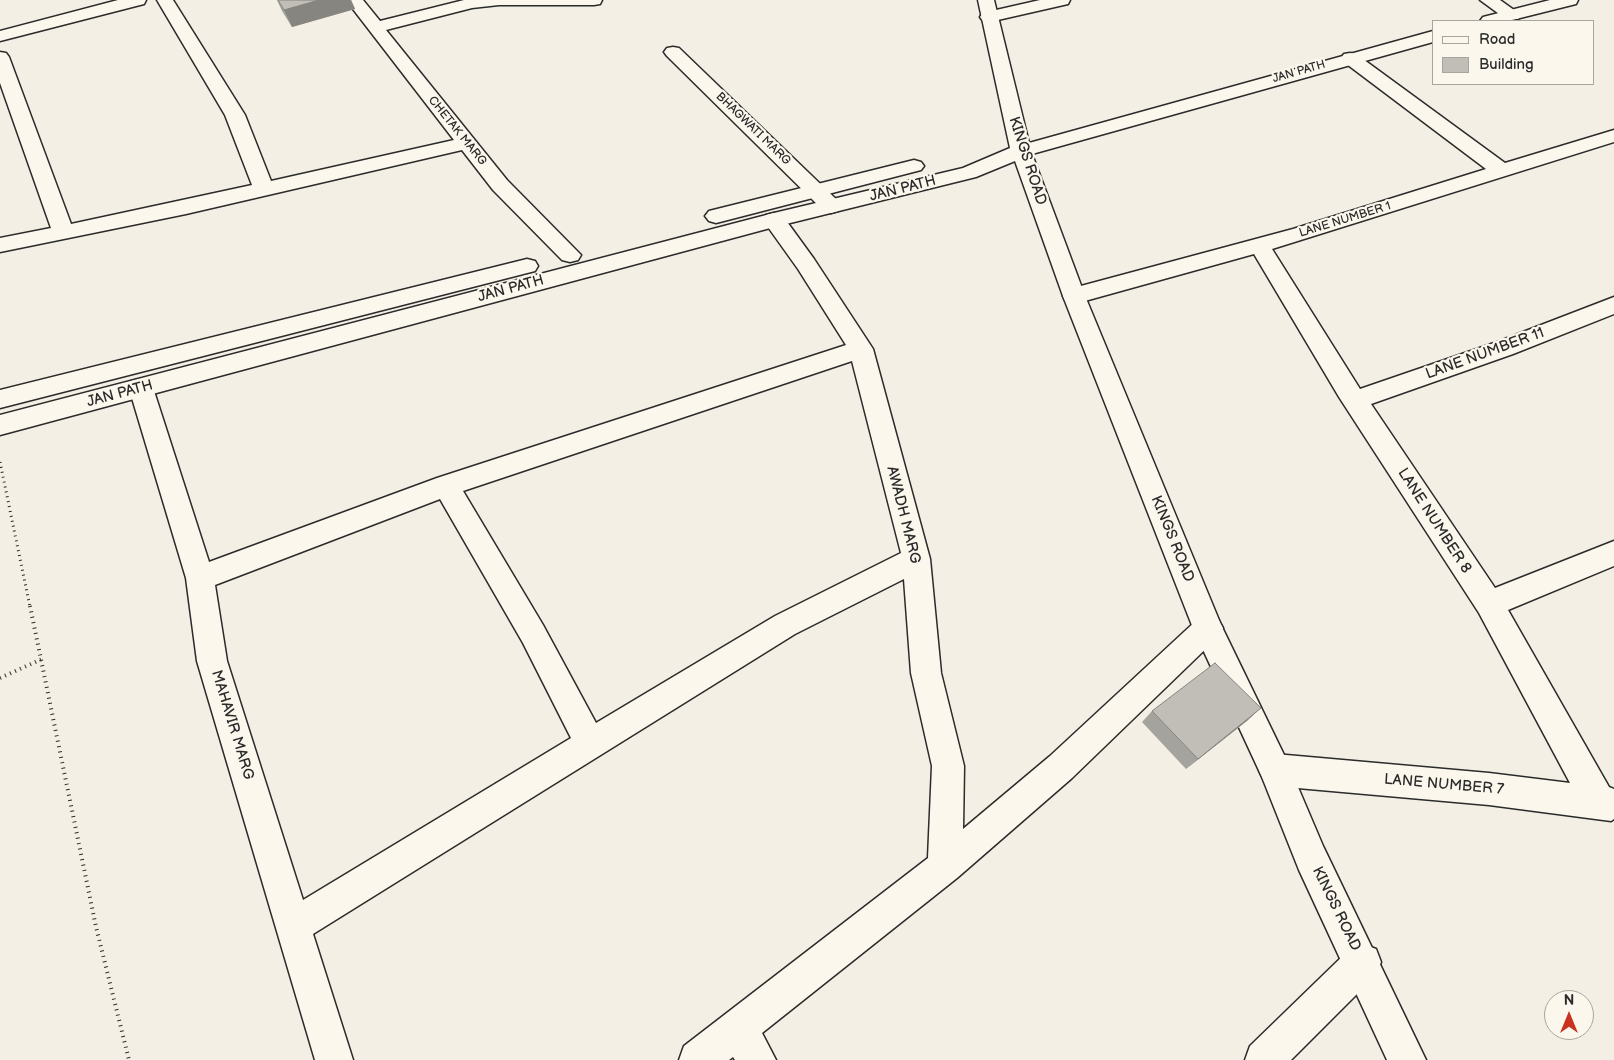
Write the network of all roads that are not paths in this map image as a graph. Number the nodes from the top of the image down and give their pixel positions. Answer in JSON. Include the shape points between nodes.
{"nodes":[{"id":1,"x":138,"y":0,"type":"edge"},
{"id":2,"x":165,"y":0,"type":"edge"},
{"id":3,"x":354,"y":0,"type":"edge"},
{"id":4,"x":499,"y":0,"type":"edge"},
{"id":5,"x":594,"y":0,"type":"edge"},
{"id":6,"x":1062,"y":0,"type":"edge"},
{"id":7,"x":1488,"y":0,"type":"edge"},
{"id":8,"x":1570,"y":0,"type":"edge"},
{"id":9,"x":988,"y":8,"type":"edge"},
{"id":10,"x":1512,"y":15,"type":"junction"},
{"id":11,"x":1493,"y":20,"type":"edge"},
{"id":12,"x":376,"y":27,"type":"junction"},
{"id":13,"x":0,"y":36,"type":"edge"},
{"id":14,"x":1432,"y":36,"type":"edge"},
{"id":15,"x":674,"y":52,"type":"dead end"},
{"id":16,"x":0,"y":57,"type":"edge"},
{"id":17,"x":1350,"y":58,"type":"junction"},
{"id":18,"x":1614,"y":136,"type":"edge"},
{"id":19,"x":467,"y":144,"type":"junction"},
{"id":20,"x":1021,"y":151,"type":"junction"},
{"id":21,"x":1503,"y":172,"type":"junction"},
{"id":22,"x":264,"y":189,"type":"junction"},
{"id":23,"x":815,"y":190,"type":"junction"},
{"id":24,"x":831,"y":206,"type":"junction"},
{"id":25,"x":774,"y":220,"type":"junction"},
{"id":26,"x":63,"y":232,"type":"junction"},
{"id":27,"x":0,"y":245,"type":"edge"},
{"id":28,"x":1259,"y":245,"type":"junction"},
{"id":29,"x":570,"y":255,"type":"junction"},
{"id":30,"x":1074,"y":296,"type":"junction"},
{"id":31,"x":1614,"y":305,"type":"edge"},
{"id":32,"x":861,"y":349,"type":"junction"},
{"id":33,"x":141,"y":388,"type":"junction"},
{"id":34,"x":0,"y":399,"type":"edge"},
{"id":35,"x":1355,"y":400,"type":"junction"},
{"id":36,"x":0,"y":425,"type":"edge"},
{"id":37,"x":446,"y":486,"type":"junction"},
{"id":38,"x":1614,"y":552,"type":"edge"},
{"id":39,"x":916,"y":559,"type":"junction"},
{"id":40,"x":200,"y":578,"type":"junction"},
{"id":41,"x":1489,"y":604,"type":"junction"},
{"id":42,"x":1208,"y":628,"type":"junction"},
{"id":43,"x":590,"y":743,"type":"junction"},
{"id":44,"x":1274,"y":770,"type":"junction"},
{"id":45,"x":1606,"y":803,"type":"edge"},
{"id":46,"x":945,"y":866,"type":"junction"},
{"id":47,"x":293,"y":926,"type":"junction"},
{"id":48,"x":1363,"y":962,"type":"junction"},
{"id":49,"x":737,"y":1029,"type":"junction"},
{"id":50,"x":334,"y":1060,"type":"edge"},
{"id":51,"x":698,"y":1060,"type":"edge"},
{"id":52,"x":758,"y":1060,"type":"edge"},
{"id":53,"x":1264,"y":1060,"type":"edge"},
{"id":54,"x":1407,"y":1060,"type":"edge"}],
"edges":[{"from":1,"to":13,"type":"street"},
{"from":2,"to":22,"type":"street","via":[[235,116]]},
{"from":3,"to":12,"type":"street","name":"CHETAK MARG"},
{"from":4,"to":5,"type":"street"},
{"from":4,"to":12,"type":"street","via":[[443,9]]},
{"from":6,"to":9,"type":"street"},
{"from":7,"to":10,"type":"street"},
{"from":8,"to":10,"type":"street"},
{"from":9,"to":20,"type":"street","name":"KINGS ROAD"},
{"from":10,"to":11,"type":"street"},
{"from":12,"to":19,"type":"street","name":"CHETAK MARG"},
{"from":14,"to":17,"type":"street","name":"JAN PATH"},
{"from":15,"to":23,"type":"street","name":"BHAGWATI MARG"},
{"from":16,"to":26,"type":"street"},
{"from":17,"to":20,"type":"street","name":"JAN PATH"},
{"from":17,"to":21,"type":"street"},
{"from":18,"to":21,"type":"street","name":"LANE NUMBER 1"},
{"from":19,"to":22,"type":"street"},
{"from":19,"to":29,"type":"street","name":"CHETAK MARG","via":[[500,185]]},
{"from":20,"to":23,"type":"street","name":"JAN PATH","via":[[961,155]]},
{"from":20,"to":24,"type":"street","name":"JAN PATH","via":[[969,173]]},
{"from":20,"to":30,"type":"street","name":"KINGS ROAD"},
{"from":21,"to":28,"type":"street","name":"LANE NUMBER 1"},
{"from":22,"to":26,"type":"street"},
{"from":23,"to":24,"type":"street","name":"BHAGWATI MARG"},
{"from":23,"to":29,"type":"street","name":"JAN PATH"},
{"from":24,"to":25,"type":"street","name":"JAN PATH"},
{"from":25,"to":32,"type":"street","name":"AWADH MARG"},
{"from":25,"to":33,"type":"street","name":"JAN PATH"},
{"from":26,"to":27,"type":"street"},
{"from":28,"to":30,"type":"street","name":"LANE NUMBER 1"},
{"from":28,"to":35,"type":"street","name":"LANE NUMBER 8"},
{"from":29,"to":34,"type":"street","name":"JAN PATH"},
{"from":30,"to":42,"type":"street","name":"KINGS ROAD"},
{"from":31,"to":35,"type":"street","name":"LANE NUMBER 11"},
{"from":32,"to":37,"type":"street"},
{"from":32,"to":39,"type":"street","name":"AWADH MARG"},
{"from":33,"to":36,"type":"street","name":"JAN PATH"},
{"from":33,"to":40,"type":"street","name":"MAHAVIR MARG"},
{"from":35,"to":41,"type":"street","name":"LANE NUMBER 8"},
{"from":37,"to":40,"type":"street"},
{"from":37,"to":43,"type":"street","via":[[532,634]]},
{"from":38,"to":41,"type":"street"},
{"from":39,"to":43,"type":"street","via":[[785,625]]},
{"from":39,"to":46,"type":"street","name":"AWADH MARG","via":[[926,673],[948,766]]},
{"from":40,"to":47,"type":"street","name":"MAHAVIR MARG","via":[[212,661]]},
{"from":41,"to":45,"type":"street","name":"LANE NUMBER 8"},
{"from":42,"to":44,"type":"street","name":"KINGS ROAD"},
{"from":42,"to":46,"type":"street","via":[[1061,767]]},
{"from":43,"to":47,"type":"street"},
{"from":44,"to":45,"type":"street","name":"LANE NUMBER 7"},
{"from":44,"to":48,"type":"street","name":"KINGS ROAD","via":[[1311,858]]},
{"from":46,"to":49,"type":"street"},
{"from":47,"to":50,"type":"street","name":"MAHAVIR MARG"},
{"from":48,"to":53,"type":"street"},
{"from":48,"to":54,"type":"street","name":"KINGS ROAD"},
{"from":49,"to":51,"type":"street"},
{"from":49,"to":52,"type":"street"}]}
